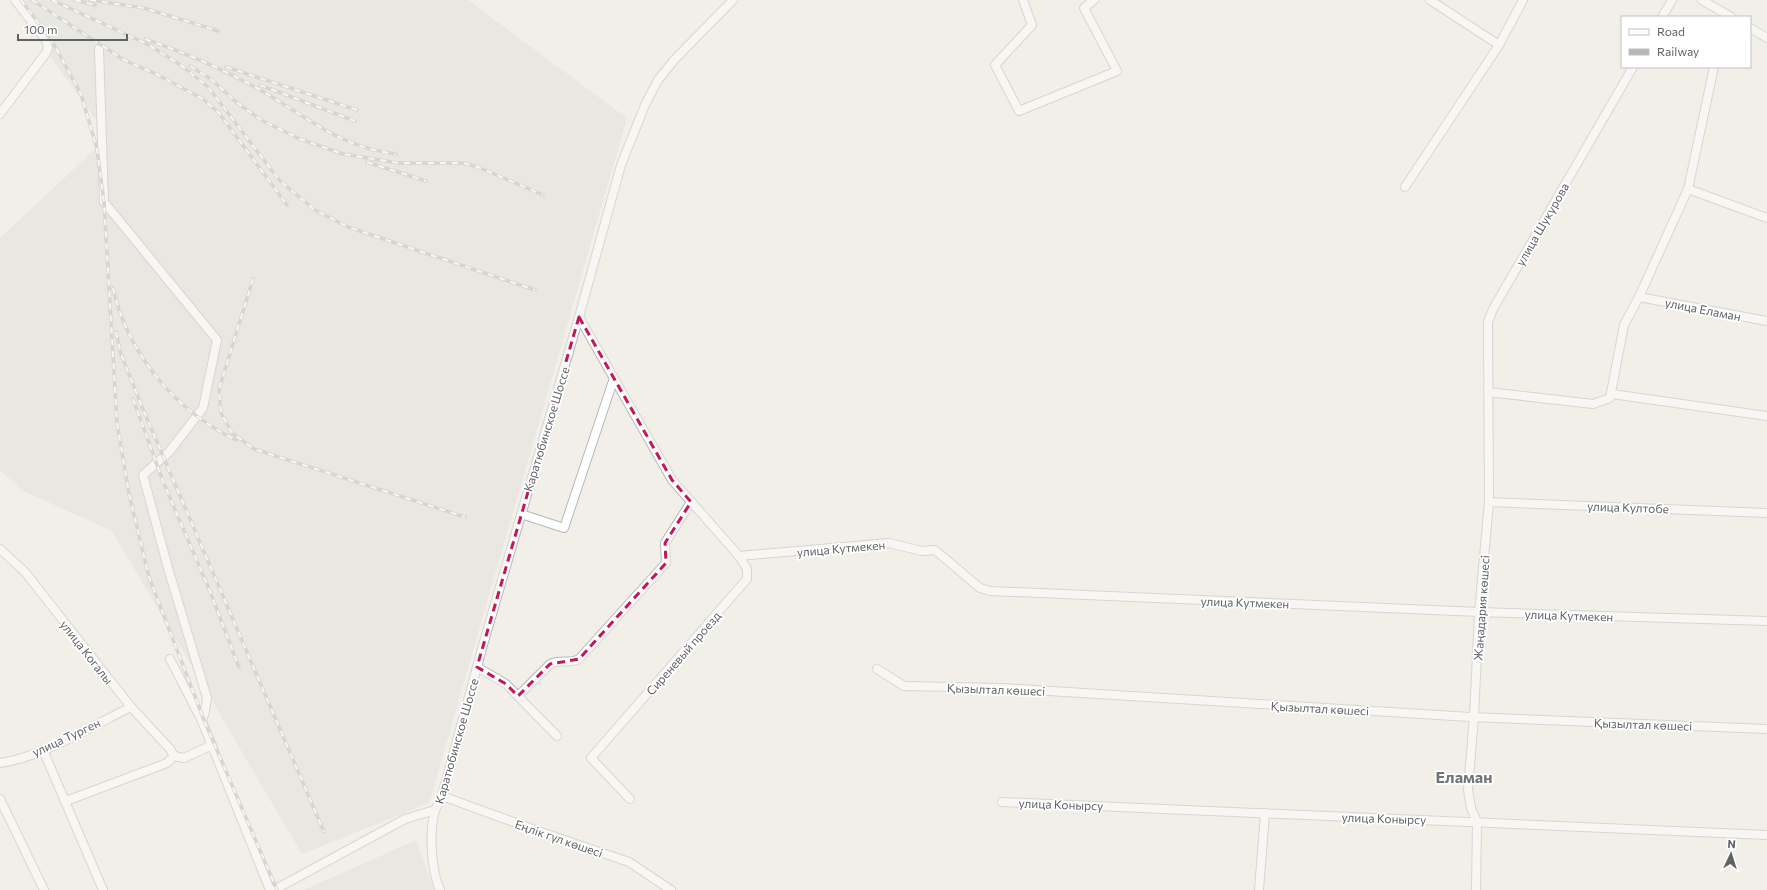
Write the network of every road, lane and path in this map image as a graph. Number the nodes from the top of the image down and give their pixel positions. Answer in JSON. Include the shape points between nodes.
{"nodes":[{"id":1,"x":15,"y":0,"type":"edge"},
{"id":2,"x":733,"y":0,"type":"edge"},
{"id":3,"x":1023,"y":0,"type":"edge"},
{"id":4,"x":1094,"y":0,"type":"edge"},
{"id":5,"x":1430,"y":0,"type":"edge"},
{"id":6,"x":1523,"y":0,"type":"edge"},
{"id":7,"x":1672,"y":0,"type":"edge"},
{"id":8,"x":1702,"y":0,"type":"edge"},
{"id":9,"x":1663,"y":16,"type":"edge"},
{"id":10,"x":1727,"y":16,"type":"edge"},
{"id":11,"x":1751,"y":29,"type":"edge"},
{"id":12,"x":1767,"y":38,"type":"edge"},
{"id":13,"x":1499,"y":45,"type":"junction"},
{"id":14,"x":99,"y":49,"type":"dead end"},
{"id":15,"x":1632,"y":68,"type":"edge"},
{"id":16,"x":1714,"y":68,"type":"edge"},
{"id":17,"x":0,"y":114,"type":"edge"},
{"id":18,"x":1405,"y":187,"type":"dead end"},
{"id":19,"x":1688,"y":189,"type":"junction"},
{"id":20,"x":1767,"y":218,"type":"edge"},
{"id":21,"x":1639,"y":297,"type":"junction"},
{"id":22,"x":579,"y":317,"type":"junction"},
{"id":23,"x":1767,"y":321,"type":"edge"},
{"id":24,"x":614,"y":378,"type":"junction"},
{"id":25,"x":1488,"y":392,"type":"junction"},
{"id":26,"x":1612,"y":394,"type":"junction"},
{"id":27,"x":1767,"y":416,"type":"edge"},
{"id":28,"x":690,"y":502,"type":"junction"},
{"id":29,"x":1489,"y":502,"type":"junction"},
{"id":30,"x":1767,"y":513,"type":"edge"},
{"id":31,"x":521,"y":514,"type":"junction"},
{"id":32,"x":0,"y":549,"type":"edge"},
{"id":33,"x":739,"y":556,"type":"junction"},
{"id":34,"x":1479,"y":612,"type":"junction"},
{"id":35,"x":1767,"y":621,"type":"edge"},
{"id":36,"x":170,"y":659,"type":"dead end"},
{"id":37,"x":477,"y":667,"type":"junction"},
{"id":38,"x":877,"y":669,"type":"dead end"},
{"id":39,"x":518,"y":696,"type":"junction"},
{"id":40,"x":131,"y":707,"type":"junction"},
{"id":41,"x":1474,"y":717,"type":"junction"},
{"id":42,"x":202,"y":721,"type":"junction"},
{"id":43,"x":1767,"y":729,"type":"edge"},
{"id":44,"x":556,"y":736,"type":"dead end"},
{"id":45,"x":212,"y":745,"type":"junction"},
{"id":46,"x":43,"y":750,"type":"junction"},
{"id":47,"x":174,"y":756,"type":"junction"},
{"id":48,"x":0,"y":763,"type":"edge"},
{"id":49,"x":442,"y":796,"type":"junction"},
{"id":50,"x":630,"y":798,"type":"dead end"},
{"id":51,"x":0,"y":799,"type":"edge"},
{"id":52,"x":66,"y":802,"type":"junction"},
{"id":53,"x":1002,"y":802,"type":"dead end"},
{"id":54,"x":435,"y":810,"type":"junction"},
{"id":55,"x":1265,"y":813,"type":"junction"},
{"id":56,"x":1477,"y":822,"type":"junction"},
{"id":57,"x":1767,"y":835,"type":"edge"},
{"id":58,"x":44,"y":890,"type":"edge"},
{"id":59,"x":103,"y":890,"type":"edge"},
{"id":60,"x":270,"y":890,"type":"edge"},
{"id":61,"x":274,"y":890,"type":"edge"},
{"id":62,"x":440,"y":890,"type":"edge"},
{"id":63,"x":671,"y":890,"type":"edge"},
{"id":64,"x":1259,"y":890,"type":"edge"},
{"id":65,"x":1476,"y":890,"type":"edge"}],
"edges":[{"from":1,"to":17,"type":"street","via":[[46,40],[48,48]]},
{"from":2,"to":22,"type":"street","name":"Каратюбинское Шоссе","via":[[675,59],[658,80],[645,105],[621,165]]},
{"from":3,"to":4,"type":"street","via":[[1032,25],[995,65],[1019,111],[1117,71],[1084,8]]},
{"from":5,"to":13,"type":"street"},
{"from":6,"to":13,"type":"street"},
{"from":7,"to":9,"type":"street"},
{"from":8,"to":10,"type":"street"},
{"from":11,"to":12,"type":"street"},
{"from":13,"to":18,"type":"street"},
{"from":14,"to":42,"type":"street","via":[[104,202],[217,340],[203,408],[169,452],[143,475],[206,698],[206,711]]},
{"from":15,"to":25,"type":"street","name":"улица Шукурова","via":[[1490,315],[1487,329]]},
{"from":16,"to":19,"type":"street"},
{"from":19,"to":20,"type":"street"},
{"from":19,"to":21,"type":"street"},
{"from":21,"to":23,"type":"street","name":"улица Еламан"},
{"from":21,"to":26,"type":"street","via":[[1624,326],[1618,348]]},
{"from":22,"to":24,"type":"street","name":"Сиреневый проезд"},
{"from":22,"to":31,"type":"street","name":"Каратюбинское Шоссе"},
{"from":24,"to":28,"type":"street","name":"Сиреневый проезд","via":[[672,480]]},
{"from":24,"to":31,"type":"street","via":[[564,528]]},
{"from":25,"to":26,"type":"street","via":[[1593,404],[1607,400]]},
{"from":25,"to":29,"type":"street","name":"Жаңадария көшесі"},
{"from":26,"to":27,"type":"street"},
{"from":28,"to":33,"type":"street","name":"Сиреневый проезд"},
{"from":28,"to":39,"type":"street","via":[[666,543],[666,563],[579,659],[575,662],[554,661]]},
{"from":29,"to":30,"type":"street","name":"улица Култобе"},
{"from":29,"to":34,"type":"street","name":"Жаңадария көшесі"},
{"from":31,"to":37,"type":"street","name":"Каратюбинское Шоссе"},
{"from":32,"to":40,"type":"street","name":"улица Когалы","via":[[25,572]]},
{"from":33,"to":34,"type":"street","name":"улица Кутмекен","via":[[889,544],[922,551],[935,550],[980,588],[990,591]]},
{"from":33,"to":50,"type":"street","name":"Сиреневый проезд","via":[[747,569],[746,579],[591,758]]},
{"from":34,"to":35,"type":"street","name":"улица Кутмекен"},
{"from":34,"to":41,"type":"street","name":"Жаңадария көшесі"},
{"from":36,"to":42,"type":"street"},
{"from":37,"to":39,"type":"street","via":[[506,684]]},
{"from":37,"to":49,"type":"street","name":"Каратюбинское Шоссе"},
{"from":38,"to":41,"type":"street","name":"Қызылтал көшесі","via":[[904,686],[1002,688]]},
{"from":39,"to":44,"type":"street"},
{"from":40,"to":46,"type":"street","name":"улица Турген"},
{"from":40,"to":47,"type":"street","name":"улица Когалы"},
{"from":41,"to":43,"type":"street","name":"Қызылтал көшесі"},
{"from":41,"to":56,"type":"street","name":"Жаңадария көшесі","via":[[1468,790]]},
{"from":42,"to":45,"type":"street"},
{"from":45,"to":47,"type":"street","via":[[184,758]]},
{"from":45,"to":60,"type":"street"},
{"from":46,"to":48,"type":"street","name":"улица Турген"},
{"from":46,"to":52,"type":"street"},
{"from":47,"to":52,"type":"street","via":[[167,763]]},
{"from":49,"to":54,"type":"street","name":"Каратюбинское Шоссе"},
{"from":49,"to":63,"type":"street","name":"Еңлік гүл көшесі","via":[[629,862]]},
{"from":51,"to":58,"type":"street"},
{"from":52,"to":59,"type":"street"},
{"from":53,"to":55,"type":"street","name":"улица Конырсу"},
{"from":54,"to":61,"type":"street","via":[[405,819]]},
{"from":54,"to":62,"type":"street","name":"Каратюбинское Шоссе","via":[[432,843],[435,879]]},
{"from":55,"to":56,"type":"street","name":"улица Конырсу"},
{"from":55,"to":64,"type":"street"},
{"from":56,"to":57,"type":"street","name":"улица Конырсу"},
{"from":56,"to":65,"type":"street"}]}
